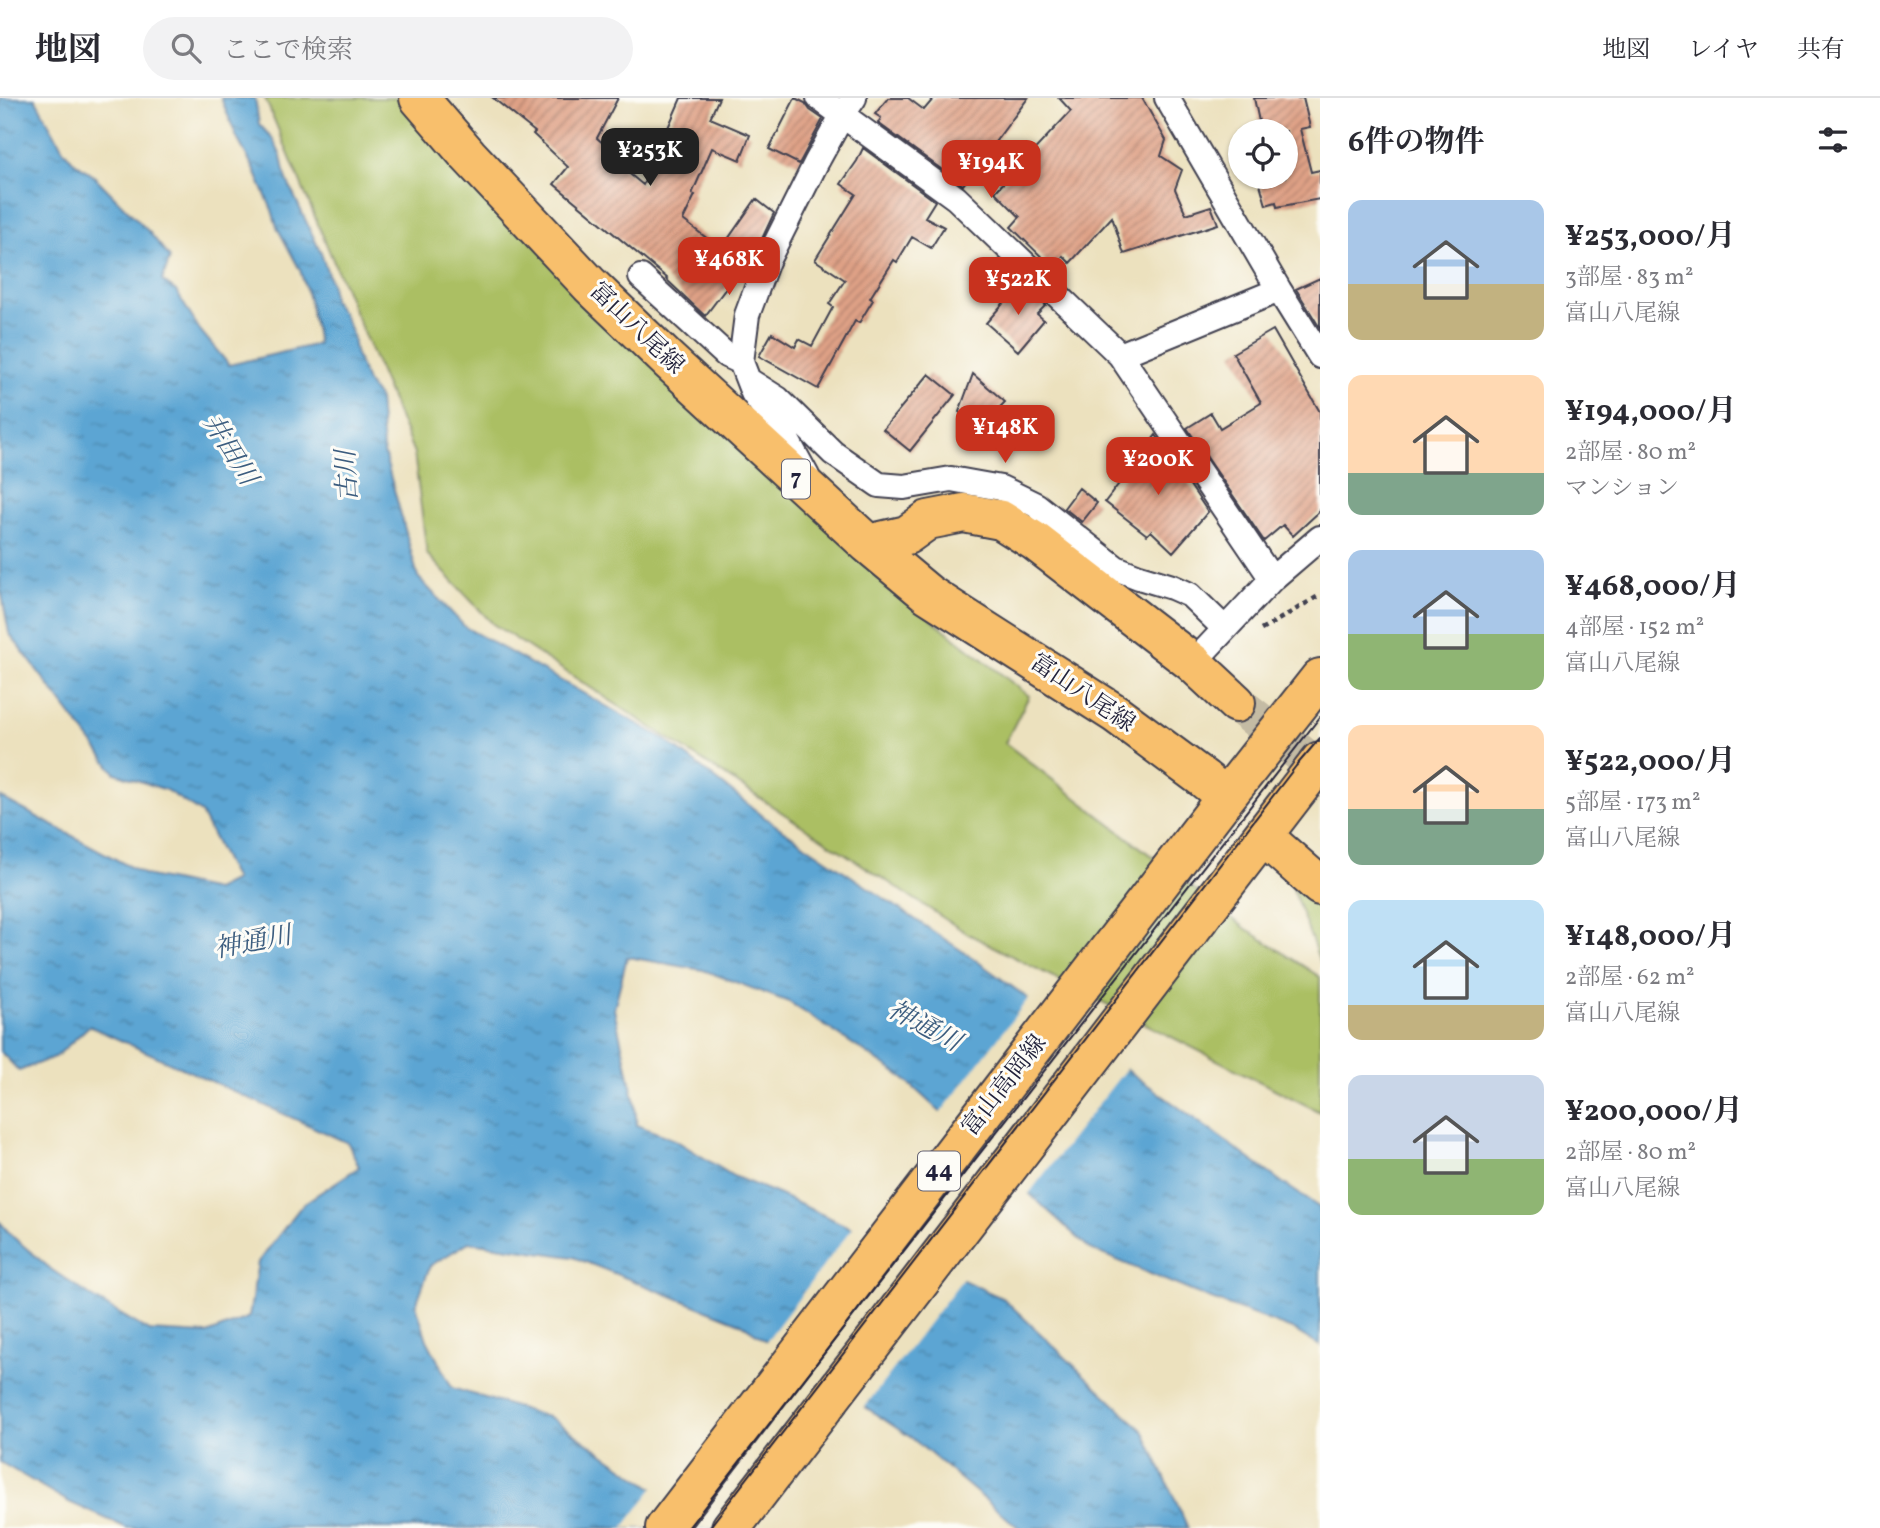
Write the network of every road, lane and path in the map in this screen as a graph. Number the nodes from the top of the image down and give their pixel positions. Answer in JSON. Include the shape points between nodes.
{"nodes":[{"id":1,"x":419,"y":98,"type":"edge"},
{"id":2,"x":819,"y":98,"type":"edge"},
{"id":3,"x":1167,"y":98,"type":"edge"},
{"id":4,"x":848,"y":106,"type":"edge"},
{"id":5,"x":641,"y":277,"type":"dead end"},
{"id":6,"x":1279,"y":290,"type":"junction"},
{"id":7,"x":1120,"y":355,"type":"junction"},
{"id":8,"x":1320,"y":356,"type":"edge"},
{"id":9,"x":744,"y":371,"type":"junction"},
{"id":10,"x":821,"y":501,"type":"junction"},
{"id":11,"x":1320,"y":538,"type":"edge"},
{"id":12,"x":868,"y":544,"type":"junction"},
{"id":13,"x":1272,"y":579,"type":"junction"},
{"id":14,"x":1320,"y":595,"type":"edge"},
{"id":15,"x":1225,"y":629,"type":"junction"},
{"id":16,"x":1261,"y":630,"type":"dead end"},
{"id":17,"x":1193,"y":663,"type":"junction"},
{"id":18,"x":1320,"y":678,"type":"edge"},
{"id":19,"x":1236,"y":703,"type":"tunnel mouth"},
{"id":20,"x":1320,"y":761,"type":"edge"},
{"id":21,"x":1220,"y":806,"type":"junction"},
{"id":22,"x":1258,"y":843,"type":"junction"},
{"id":23,"x":1320,"y":886,"type":"edge"},
{"id":24,"x":665,"y":1528,"type":"edge"},
{"id":25,"x":731,"y":1528,"type":"edge"}],
"edges":[{"from":1,"to":10,"type":"main road","name":"富山八尾線","number":"7","via":[[590,285]]},
{"from":2,"to":4,"type":"street"},
{"from":3,"to":6,"type":"street"},
{"from":4,"to":7,"type":"street","via":[[956,198]]},
{"from":4,"to":9,"type":"street","via":[[767,261],[747,315]]},
{"from":5,"to":9,"type":"street"},
{"from":6,"to":7,"type":"street"},
{"from":6,"to":8,"type":"street"},
{"from":7,"to":13,"type":"street"},
{"from":9,"to":10,"type":"street"},
{"from":9,"to":15,"type":"street","via":[[833,453],[879,485],[904,487],[951,479],[1001,488],[1036,505],[1116,568],[1190,595]]},
{"from":10,"to":12,"type":"main road","name":"富山八尾線","number":"7"},
{"from":11,"to":13,"type":"street"},
{"from":12,"to":17,"type":"main road","via":[[907,535],[928,520],[964,513],[1001,520]]},
{"from":12,"to":21,"type":"main road","name":"富山八尾線","number":"7","via":[[928,594],[1115,714],[1204,779]]},
{"from":13,"to":15,"type":"street"},
{"from":14,"to":16,"type":"path"},
{"from":15,"to":17,"type":"street"},
{"from":17,"to":19,"type":"main road"},
{"from":18,"to":21,"type":"main road","name":"富山高岡線","number":"44"},
{"from":20,"to":22,"type":"main road","number":"44"},
{"from":21,"to":24,"type":"main road","name":"富山高岡線","number":"44"},
{"from":22,"to":23,"type":"main road"},
{"from":22,"to":25,"type":"main road","number":"44"}]}
